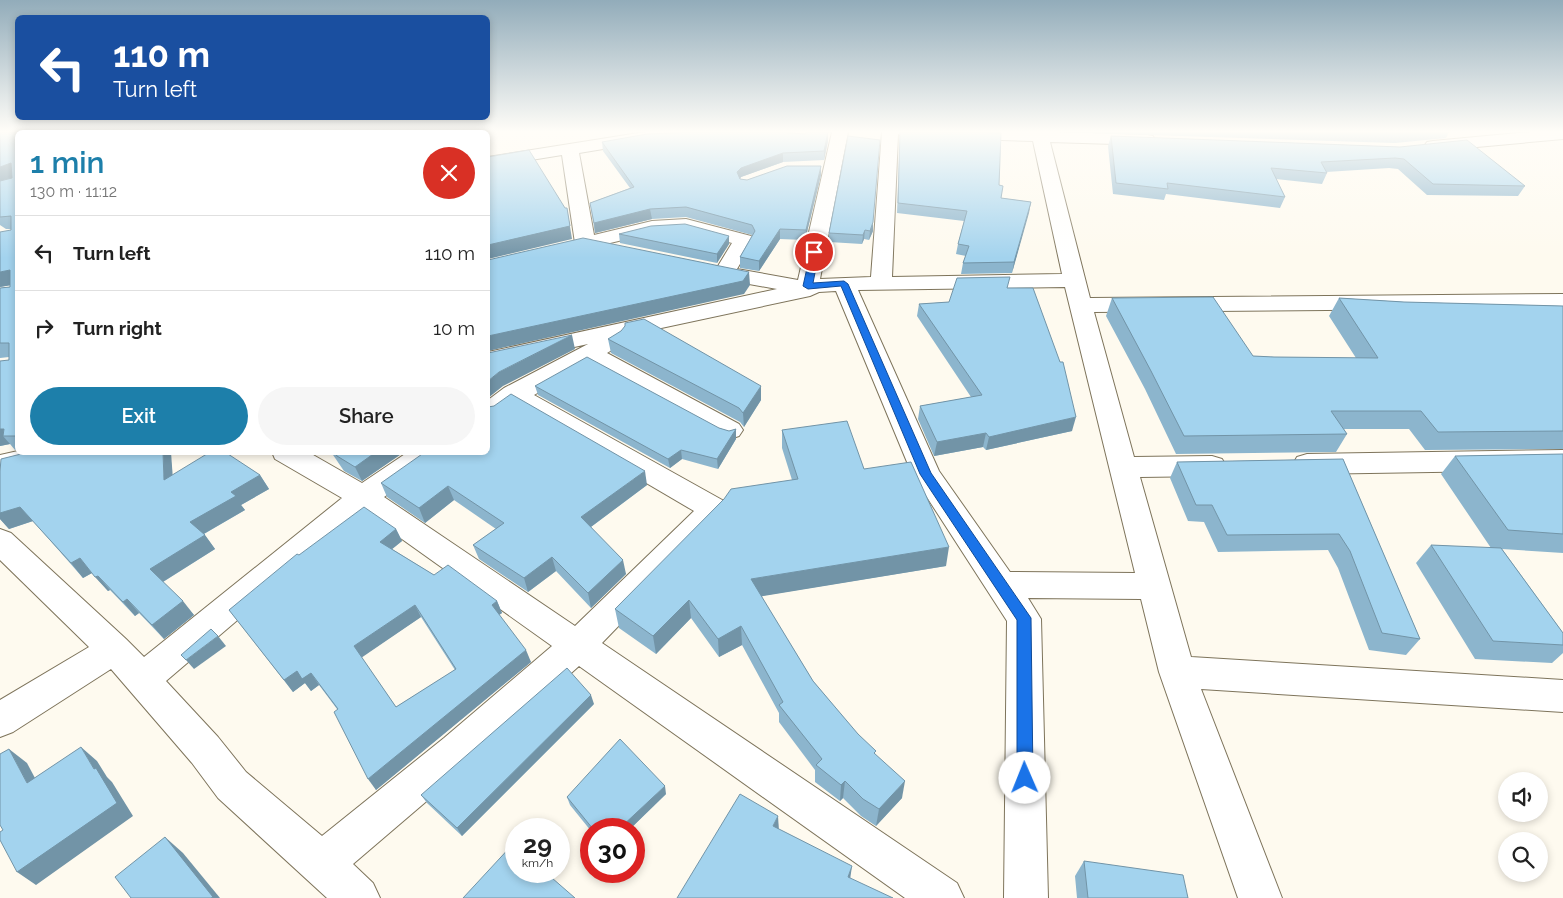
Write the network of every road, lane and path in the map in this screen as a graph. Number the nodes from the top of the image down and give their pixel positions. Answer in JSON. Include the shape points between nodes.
{"nodes":[{"id":1,"x":572,"y":174,"type":"edge"},
{"id":2,"x":821,"y":174,"type":"edge"},
{"id":3,"x":888,"y":174,"type":"edge"},
{"id":4,"x":1049,"y":174,"type":"edge"},
{"id":5,"x":576,"y":245,"type":"junction"},
{"id":6,"x":631,"y":253,"type":"edge"},
{"id":7,"x":696,"y":267,"type":"edge"},
{"id":8,"x":724,"y":273,"type":"junction"},
{"id":9,"x":844,"y":284,"type":"junction"},
{"id":10,"x":881,"y":284,"type":"junction"},
{"id":11,"x":809,"y":288,"type":"junction"},
{"id":12,"x":1078,"y":293,"type":"junction"},
{"id":13,"x":1563,"y":301,"type":"edge"},
{"id":14,"x":630,"y":328,"type":"junction"},
{"id":15,"x":590,"y":354,"type":"junction"},
{"id":16,"x":490,"y":359,"type":"edge"},
{"id":17,"x":500,"y":403,"type":"edge"},
{"id":18,"x":730,"y":430,"type":"edge"},
{"id":19,"x":42,"y":455,"type":"edge"},
{"id":20,"x":290,"y":455,"type":"edge"},
{"id":21,"x":424,"y":455,"type":"edge"},
{"id":22,"x":1563,"y":460,"type":"edge"},
{"id":23,"x":1284,"y":464,"type":"edge"},
{"id":24,"x":0,"y":465,"type":"edge"},
{"id":25,"x":1234,"y":465,"type":"edge"},
{"id":26,"x":1124,"y":467,"type":"junction"},
{"id":27,"x":363,"y":497,"type":"junction"},
{"id":28,"x":0,"y":541,"type":"edge"},
{"id":29,"x":1001,"y":585,"type":"junction"},
{"id":30,"x":1154,"y":586,"type":"junction"},
{"id":31,"x":577,"y":646,"type":"junction"},
{"id":32,"x":114,"y":649,"type":"junction"},
{"id":33,"x":1177,"y":672,"type":"junction"},
{"id":34,"x":142,"y":680,"type":"junction"},
{"id":35,"x":1563,"y":696,"type":"edge"},
{"id":36,"x":0,"y":720,"type":"edge"},
{"id":37,"x":322,"y":863,"type":"junction"},
{"id":38,"x":358,"y":898,"type":"edge"},
{"id":39,"x":942,"y":898,"type":"edge"},
{"id":40,"x":1026,"y":898,"type":"edge"},
{"id":41,"x":1260,"y":898,"type":"edge"}],
"edges":[{"from":1,"to":5,"type":"street"},
{"from":2,"to":11,"type":"street"},
{"from":3,"to":10,"type":"street"},
{"from":4,"to":12,"type":"street"},
{"from":5,"to":6,"type":"street"},
{"from":5,"to":8,"type":"street","via":[[652,227],[686,225],[744,240]]},
{"from":7,"to":8,"type":"street"},
{"from":8,"to":11,"type":"street"},
{"from":9,"to":10,"type":"street"},
{"from":9,"to":11,"type":"street"},
{"from":9,"to":29,"type":"street","via":[[926,474]]},
{"from":10,"to":12,"type":"street"},
{"from":11,"to":14,"type":"street"},
{"from":12,"to":13,"type":"street"},
{"from":12,"to":26,"type":"street"},
{"from":14,"to":15,"type":"street"},
{"from":14,"to":16,"type":"street"},
{"from":15,"to":17,"type":"street"},
{"from":15,"to":18,"type":"street"},
{"from":17,"to":31,"type":"street","via":[[714,509]]},
{"from":19,"to":24,"type":"street"},
{"from":20,"to":27,"type":"street"},
{"from":21,"to":27,"type":"street"},
{"from":22,"to":23,"type":"street"},
{"from":25,"to":26,"type":"street"},
{"from":26,"to":30,"type":"street"},
{"from":27,"to":31,"type":"street"},
{"from":27,"to":34,"type":"street"},
{"from":28,"to":32,"type":"street"},
{"from":29,"to":30,"type":"street"},
{"from":29,"to":40,"type":"street","via":[[1024,618]]},
{"from":30,"to":33,"type":"street"},
{"from":31,"to":37,"type":"street"},
{"from":31,"to":39,"type":"street"},
{"from":32,"to":34,"type":"street"},
{"from":32,"to":36,"type":"street"},
{"from":33,"to":35,"type":"street"},
{"from":33,"to":41,"type":"street"},
{"from":34,"to":37,"type":"street","via":[[232,785]]},
{"from":37,"to":38,"type":"street"}]}
